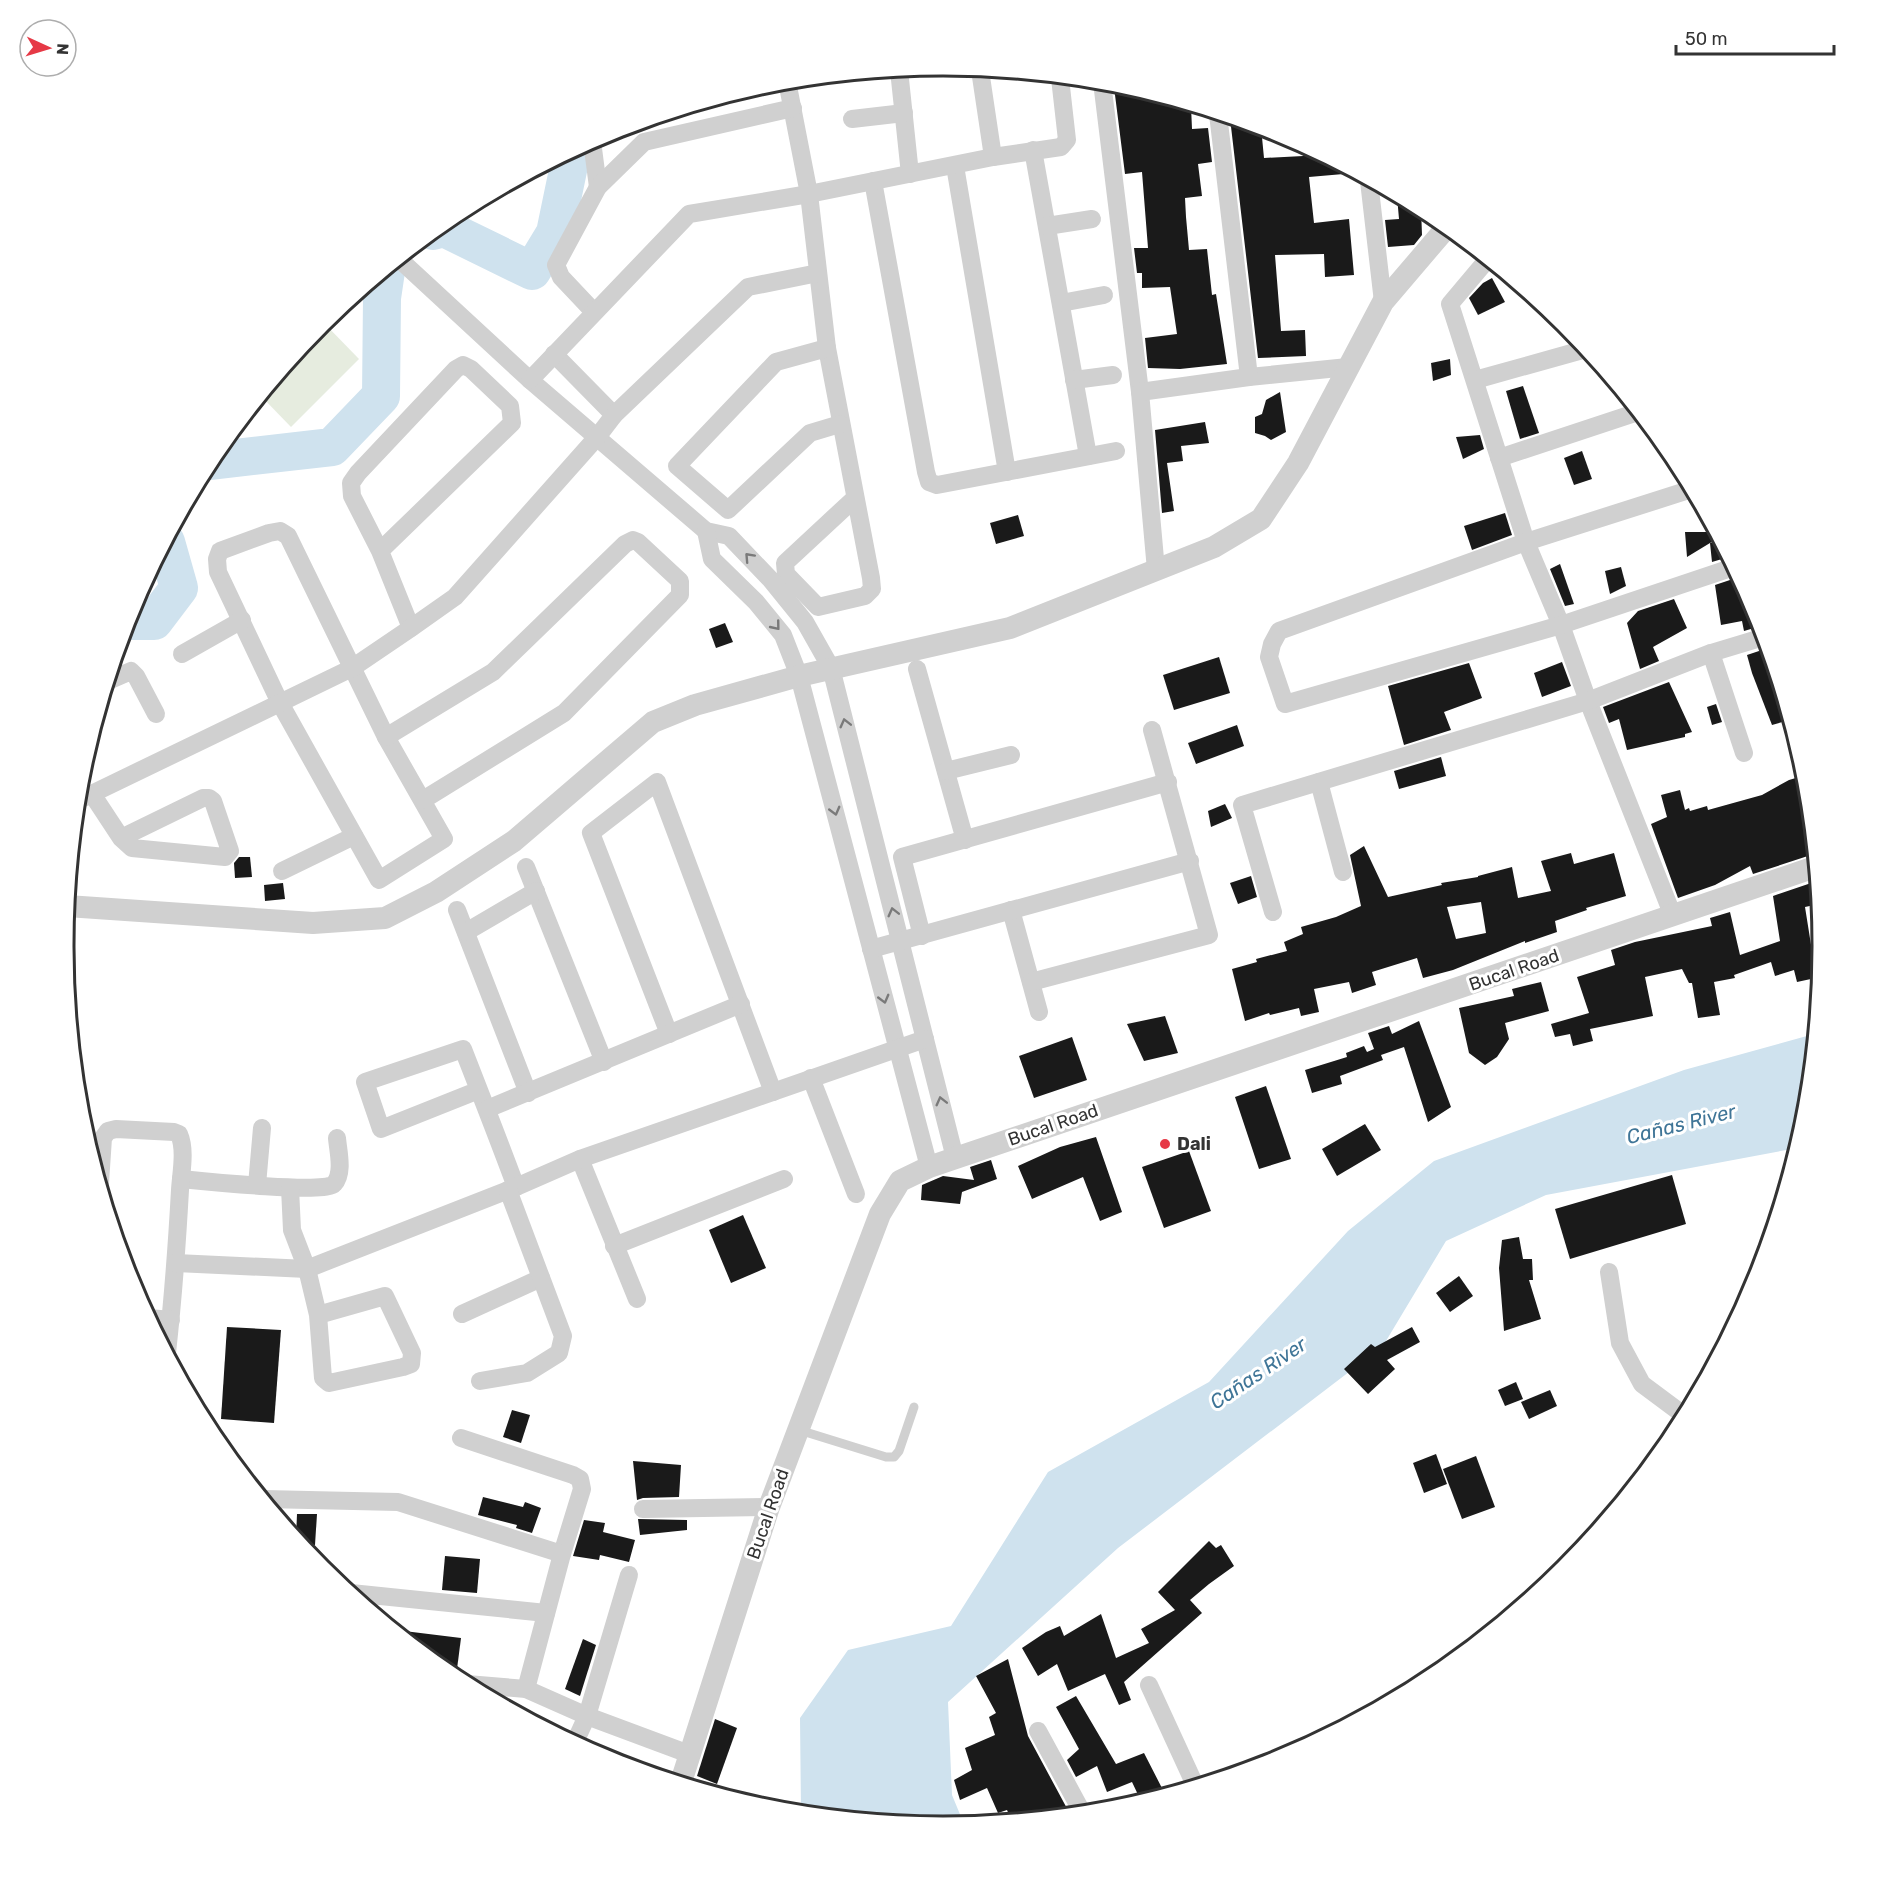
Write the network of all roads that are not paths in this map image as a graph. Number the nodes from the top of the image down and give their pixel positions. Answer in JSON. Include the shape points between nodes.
{"nodes":[{"id":1,"x":981,"y":77,"type":"edge"},
{"id":2,"x":900,"y":78,"type":"edge"},
{"id":3,"x":1061,"y":85,"type":"edge"},
{"id":4,"x":789,"y":90,"type":"edge"},
{"id":5,"x":1102,"y":91,"type":"edge"},
{"id":6,"x":793,"y":108,"type":"junction"},
{"id":7,"x":904,"y":113,"type":"junction"},
{"id":8,"x":852,"y":119,"type":"dead end"},
{"id":9,"x":1219,"y":122,"type":"edge"},
{"id":10,"x":593,"y":150,"type":"edge"},
{"id":11,"x":1033,"y":150,"type":"junction"},
{"id":12,"x":993,"y":157,"type":"junction"},
{"id":13,"x":955,"y":166,"type":"junction"},
{"id":14,"x":910,"y":174,"type":"junction"},
{"id":15,"x":873,"y":182,"type":"junction"},
{"id":16,"x":598,"y":187,"type":"junction"},
{"id":17,"x":1370,"y":189,"type":"edge"},
{"id":18,"x":809,"y":194,"type":"junction"},
{"id":19,"x":1092,"y":219,"type":"dead end"},
{"id":20,"x":1047,"y":226,"type":"junction"},
{"id":21,"x":1441,"y":234,"type":"edge"},
{"id":22,"x":404,"y":264,"type":"edge"},
{"id":23,"x":1483,"y":265,"type":"edge"},
{"id":24,"x":818,"y":273,"type":"junction"},
{"id":25,"x":1104,"y":295,"type":"dead end"},
{"id":26,"x":1383,"y":302,"type":"junction"},
{"id":27,"x":1060,"y":303,"type":"junction"},
{"id":28,"x":594,"y":312,"type":"junction"},
{"id":29,"x":827,"y":348,"type":"junction"},
{"id":30,"x":1577,"y":352,"type":"edge"},
{"id":31,"x":554,"y":354,"type":"junction"},
{"id":32,"x":1348,"y":367,"type":"junction"},
{"id":33,"x":1113,"y":375,"type":"dead end"},
{"id":34,"x":1249,"y":377,"type":"junction"},
{"id":35,"x":530,"y":380,"type":"junction"},
{"id":36,"x":1074,"y":380,"type":"junction"},
{"id":37,"x":1475,"y":381,"type":"junction"},
{"id":38,"x":1140,"y":392,"type":"junction"},
{"id":39,"x":1631,"y":414,"type":"edge"},
{"id":40,"x":614,"y":415,"type":"junction"},
{"id":41,"x":840,"y":424,"type":"junction"},
{"id":42,"x":598,"y":436,"type":"junction"},
{"id":43,"x":1116,"y":451,"type":"dead end"},
{"id":44,"x":1088,"y":456,"type":"junction"},
{"id":45,"x":1499,"y":458,"type":"junction"},
{"id":46,"x":677,"y":466,"type":"junction"},
{"id":47,"x":1007,"y":472,"type":"junction"},
{"id":48,"x":651,"y":484,"type":"junction"},
{"id":49,"x":1684,"y":492,"type":"edge"},
{"id":50,"x":855,"y":498,"type":"junction"},
{"id":51,"x":706,"y":531,"type":"junction"},
{"id":52,"x":1526,"y":542,"type":"junction"},
{"id":53,"x":380,"y":551,"type":"junction"},
{"id":54,"x":1727,"y":569,"type":"edge"},
{"id":55,"x":1156,"y":570,"type":"junction"},
{"id":56,"x":242,"y":620,"type":"junction"},
{"id":57,"x":1561,"y":625,"type":"junction"},
{"id":58,"x":411,"y":628,"type":"junction"},
{"id":59,"x":1756,"y":639,"type":"edge"},
{"id":60,"x":1711,"y":653,"type":"junction"},
{"id":61,"x":182,"y":654,"type":"dead end"},
{"id":62,"x":352,"y":668,"type":"junction"},
{"id":63,"x":831,"y":668,"type":"junction"},
{"id":64,"x":917,"y":669,"type":"dead end"},
{"id":65,"x":800,"y":676,"type":"junction"},
{"id":66,"x":117,"y":677,"type":"edge"},
{"id":67,"x":1588,"y":700,"type":"junction"},
{"id":68,"x":280,"y":703,"type":"junction"},
{"id":69,"x":156,"y":714,"type":"dead end"},
{"id":70,"x":1152,"y":730,"type":"dead end"},
{"id":71,"x":386,"y":737,"type":"junction"},
{"id":72,"x":1744,"y":753,"type":"dead end"},
{"id":73,"x":1011,"y":755,"type":"dead end"},
{"id":74,"x":946,"y":771,"type":"junction"},
{"id":75,"x":1168,"y":782,"type":"junction"},
{"id":76,"x":1319,"y":782,"type":"junction"},
{"id":77,"x":87,"y":797,"type":"edge"},
{"id":78,"x":86,"y":799,"type":"edge"},
{"id":79,"x":423,"y":800,"type":"junction"},
{"id":80,"x":354,"y":836,"type":"junction"},
{"id":81,"x":121,"y":838,"type":"junction"},
{"id":82,"x":965,"y":840,"type":"junction"},
{"id":83,"x":1190,"y":861,"type":"junction"},
{"id":84,"x":526,"y":867,"type":"dead end"},
{"id":85,"x":1809,"y":869,"type":"edge"},
{"id":86,"x":282,"y":871,"type":"dead end"},
{"id":87,"x":1343,"y":872,"type":"dead end"},
{"id":88,"x":536,"y":891,"type":"junction"},
{"id":89,"x":75,"y":907,"type":"edge"},
{"id":90,"x":456,"y":910,"type":"dead end"},
{"id":91,"x":1011,"y":910,"type":"junction"},
{"id":92,"x":1272,"y":912,"type":"dead end"},
{"id":93,"x":1673,"y":916,"type":"junction"},
{"id":94,"x":466,"y":932,"type":"junction"},
{"id":95,"x":922,"y":936,"type":"junction"},
{"id":96,"x":900,"y":941,"type":"junction"},
{"id":97,"x":871,"y":949,"type":"junction"},
{"id":98,"x":1031,"y":982,"type":"junction"},
{"id":99,"x":741,"y":1004,"type":"junction"},
{"id":100,"x":1039,"y":1012,"type":"dead end"},
{"id":101,"x":669,"y":1034,"type":"junction"},
{"id":102,"x":925,"y":1039,"type":"junction"},
{"id":103,"x":897,"y":1048,"type":"junction"},
{"id":104,"x":604,"y":1062,"type":"junction"},
{"id":105,"x":811,"y":1078,"type":"junction"},
{"id":106,"x":479,"y":1090,"type":"junction"},
{"id":107,"x":773,"y":1092,"type":"junction"},
{"id":108,"x":528,"y":1093,"type":"junction"},
{"id":109,"x":487,"y":1109,"type":"junction"},
{"id":110,"x":261,"y":1128,"type":"dead end"},
{"id":111,"x":337,"y":1138,"type":"dead end"},
{"id":112,"x":955,"y":1158,"type":"junction"},
{"id":113,"x":580,"y":1159,"type":"junction"},
{"id":114,"x":101,"y":1164,"type":"edge"},
{"id":115,"x":928,"y":1167,"type":"junction"},
{"id":116,"x":181,"y":1179,"type":"junction"},
{"id":117,"x":784,"y":1179,"type":"dead end"},
{"id":118,"x":257,"y":1185,"type":"junction"},
{"id":119,"x":290,"y":1188,"type":"junction"},
{"id":120,"x":512,"y":1189,"type":"junction"},
{"id":121,"x":856,"y":1194,"type":"dead end"},
{"id":122,"x":614,"y":1246,"type":"junction"},
{"id":123,"x":176,"y":1263,"type":"junction"},
{"id":124,"x":307,"y":1269,"type":"junction"},
{"id":125,"x":1609,"y":1272,"type":"dead end"},
{"id":126,"x":541,"y":1278,"type":"junction"},
{"id":127,"x":637,"y":1299,"type":"dead end"},
{"id":128,"x":462,"y":1314,"type":"dead end"},
{"id":129,"x":318,"y":1316,"type":"junction"},
{"id":130,"x":158,"y":1319,"type":"edge"},
{"id":131,"x":171,"y":1320,"type":"junction"},
{"id":132,"x":168,"y":1341,"type":"edge"},
{"id":133,"x":480,"y":1381,"type":"dead end"},
{"id":134,"x":915,"y":1407,"type":"dead end"},
{"id":135,"x":1678,"y":1410,"type":"edge"},
{"id":136,"x":798,"y":1430,"type":"junction"},
{"id":137,"x":461,"y":1438,"type":"dead end"},
{"id":138,"x":273,"y":1499,"type":"edge"},
{"id":139,"x":770,"y":1507,"type":"junction"},
{"id":140,"x":644,"y":1509,"type":"dead end"},
{"id":141,"x":562,"y":1554,"type":"junction"},
{"id":142,"x":629,"y":1575,"type":"dead end"},
{"id":143,"x":364,"y":1594,"type":"edge"},
{"id":144,"x":546,"y":1613,"type":"junction"},
{"id":145,"x":1149,"y":1685,"type":"dead end"},
{"id":146,"x":487,"y":1686,"type":"edge"},
{"id":147,"x":525,"y":1689,"type":"junction"},
{"id":148,"x":586,"y":1716,"type":"junction"},
{"id":149,"x":1038,"y":1731,"type":"dead end"},
{"id":150,"x":578,"y":1735,"type":"edge"},
{"id":151,"x":688,"y":1754,"type":"junction"},
{"id":152,"x":683,"y":1775,"type":"edge"},
{"id":153,"x":1192,"y":1778,"type":"edge"},
{"id":154,"x":1078,"y":1805,"type":"edge"}],
"edges":[{"from":1,"to":12,"type":"street"},
{"from":2,"to":7,"type":"street"},
{"from":3,"to":11,"type":"street","via":[[1067,140],[1061,147]]},
{"from":4,"to":6,"type":"street"},
{"from":5,"to":38,"type":"street"},
{"from":6,"to":16,"type":"street","via":[[644,142]]},
{"from":6,"to":18,"type":"street"},
{"from":7,"to":8,"type":"street"},
{"from":7,"to":14,"type":"street"},
{"from":9,"to":34,"type":"street"},
{"from":10,"to":16,"type":"street"},
{"from":11,"to":12,"type":"street"},
{"from":11,"to":20,"type":"street"},
{"from":12,"to":13,"type":"street"},
{"from":13,"to":14,"type":"street"},
{"from":13,"to":47,"type":"street"},
{"from":14,"to":15,"type":"street"},
{"from":15,"to":18,"type":"street"},
{"from":15,"to":47,"type":"street","via":[[930,482],[937,485]]},
{"from":16,"to":28,"type":"street","via":[[556,265],[561,277]]},
{"from":17,"to":26,"type":"street"},
{"from":18,"to":24,"type":"street"},
{"from":18,"to":28,"type":"street","via":[[689,214]]},
{"from":19,"to":20,"type":"street"},
{"from":20,"to":27,"type":"street"},
{"from":21,"to":26,"type":"street"},
{"from":22,"to":35,"type":"street"},
{"from":23,"to":37,"type":"street","via":[[1450,304]]},
{"from":24,"to":29,"type":"street"},
{"from":24,"to":40,"type":"street","via":[[748,287]]},
{"from":25,"to":27,"type":"street"},
{"from":26,"to":32,"type":"street"},
{"from":27,"to":36,"type":"street"},
{"from":28,"to":31,"type":"street"},
{"from":29,"to":41,"type":"street"},
{"from":29,"to":46,"type":"street","via":[[776,362]]},
{"from":30,"to":37,"type":"street"},
{"from":31,"to":35,"type":"street"},
{"from":31,"to":40,"type":"street"},
{"from":32,"to":34,"type":"street"},
{"from":32,"to":55,"type":"street","via":[[1298,463],[1261,519],[1214,547]]},
{"from":33,"to":36,"type":"street"},
{"from":34,"to":38,"type":"street"},
{"from":35,"to":42,"type":"street"},
{"from":36,"to":44,"type":"street"},
{"from":37,"to":45,"type":"street"},
{"from":38,"to":55,"type":"street"},
{"from":39,"to":45,"type":"street"},
{"from":40,"to":42,"type":"street"},
{"from":41,"to":46,"type":"street","via":[[810,433],[728,510]]},
{"from":41,"to":50,"type":"street"},
{"from":42,"to":48,"type":"street"},
{"from":42,"to":58,"type":"street","via":[[455,597]]},
{"from":43,"to":44,"type":"street"},
{"from":44,"to":47,"type":"street"},
{"from":45,"to":52,"type":"street"},
{"from":46,"to":48,"type":"street"},
{"from":48,"to":51,"type":"street"},
{"from":49,"to":52,"type":"street"},
{"from":50,"to":50,"type":"street","via":[[872,589],[865,596],[818,607],[786,574],[785,563]]},
{"from":63,"to":51,"type":"street","one_way":true,"via":[[805,622],[771,580],[729,536]]},
{"from":51,"to":65,"type":"street","one_way":true,"via":[[712,559],[783,635]]},
{"from":52,"to":57,"type":"street"},
{"from":52,"to":57,"type":"street","via":[[1279,631],[1269,657],[1285,704]]},
{"from":53,"to":53,"type":"street","via":[[352,496],[351,483],[463,365],[510,406],[512,423]]},
{"from":53,"to":58,"type":"street"},
{"from":54,"to":57,"type":"street"},
{"from":55,"to":63,"type":"street","via":[[1010,628]]},
{"from":56,"to":61,"type":"street"},
{"from":56,"to":62,"type":"street","via":[[218,572],[220,551],[280,531],[288,536]]},
{"from":56,"to":68,"type":"street"},
{"from":57,"to":67,"type":"street"},
{"from":58,"to":62,"type":"street"},
{"from":59,"to":60,"type":"street"},
{"from":60,"to":67,"type":"street"},
{"from":60,"to":72,"type":"street"},
{"from":62,"to":68,"type":"street"},
{"from":62,"to":71,"type":"street"},
{"from":63,"to":65,"type":"street"},
{"from":96,"to":63,"type":"street","one_way":true},
{"from":64,"to":74,"type":"street"},
{"from":65,"to":89,"type":"street","via":[[695,705],[653,722],[514,841],[385,918],[313,923]]},
{"from":65,"to":97,"type":"street","one_way":true},
{"from":66,"to":69,"type":"street","via":[[131,671]]},
{"from":67,"to":76,"type":"street"},
{"from":67,"to":93,"type":"street"},
{"from":68,"to":77,"type":"street"},
{"from":68,"to":80,"type":"street"},
{"from":70,"to":75,"type":"street"},
{"from":71,"to":79,"type":"street"},
{"from":71,"to":79,"type":"street","via":[[493,672],[625,544],[638,542],[680,581],[680,595],[564,713]]},
{"from":73,"to":74,"type":"street"},
{"from":74,"to":82,"type":"street"},
{"from":75,"to":82,"type":"street"},
{"from":75,"to":83,"type":"street"},
{"from":76,"to":87,"type":"street"},
{"from":76,"to":92,"type":"street","via":[[1242,805]]},
{"from":78,"to":81,"type":"street"},
{"from":79,"to":80,"type":"street","via":[[444,838],[379,880]]},
{"from":80,"to":86,"type":"street"},
{"from":81,"to":81,"type":"street","via":[[132,848],[225,857],[230,851],[209,798]]},
{"from":82,"to":95,"type":"street","via":[[902,857]]},
{"from":83,"to":91,"type":"street"},
{"from":83,"to":98,"type":"street","via":[[1209,935]]},
{"from":84,"to":88,"type":"street"},
{"from":85,"to":93,"type":"street","name":"Bucal Road"},
{"from":88,"to":94,"type":"street"},
{"from":88,"to":104,"type":"street"},
{"from":90,"to":94,"type":"street"},
{"from":91,"to":95,"type":"street"},
{"from":91,"to":98,"type":"street"},
{"from":93,"to":112,"type":"street","name":"Bucal Road"},
{"from":94,"to":108,"type":"street"},
{"from":95,"to":96,"type":"street"},
{"from":96,"to":97,"type":"street"},
{"from":96,"to":102,"type":"street"},
{"from":97,"to":103,"type":"street","one_way":true},
{"from":98,"to":100,"type":"street"},
{"from":99,"to":101,"type":"street"},
{"from":99,"to":101,"type":"street","via":[[657,782],[591,832]]},
{"from":99,"to":107,"type":"street"},
{"from":101,"to":104,"type":"street"},
{"from":102,"to":103,"type":"street"},
{"from":112,"to":102,"type":"street","one_way":true},
{"from":103,"to":105,"type":"street"},
{"from":103,"to":115,"type":"street"},
{"from":104,"to":108,"type":"street"},
{"from":105,"to":107,"type":"street"},
{"from":105,"to":121,"type":"street"},
{"from":106,"to":106,"type":"street","via":[[381,1129],[365,1082],[463,1049]]},
{"from":106,"to":109,"type":"street"},
{"from":107,"to":113,"type":"street"},
{"from":108,"to":109,"type":"street"},
{"from":109,"to":120,"type":"street"},
{"from":110,"to":118,"type":"street"},
{"from":111,"to":119,"type":"street","via":[[339,1167],[333,1186]]},
{"from":112,"to":115,"type":"street","name":"Bucal Road"},
{"from":113,"to":120,"type":"street"},
{"from":113,"to":122,"type":"street"},
{"from":114,"to":116,"type":"street","via":[[103,1138],[108,1131],[174,1132],[182,1140]]},
{"from":115,"to":136,"type":"street","name":"Bucal Road","via":[[900,1181],[880,1214]]},
{"from":116,"to":118,"type":"street"},
{"from":116,"to":123,"type":"street"},
{"from":117,"to":122,"type":"street"},
{"from":118,"to":119,"type":"street"},
{"from":119,"to":124,"type":"street","via":[[291,1226]]},
{"from":120,"to":124,"type":"street"},
{"from":120,"to":126,"type":"street"},
{"from":122,"to":127,"type":"street"},
{"from":123,"to":124,"type":"street"},
{"from":123,"to":131,"type":"street"},
{"from":124,"to":129,"type":"street"},
{"from":125,"to":135,"type":"street","via":[[1620,1343],[1642,1384]]},
{"from":126,"to":128,"type":"street"},
{"from":126,"to":133,"type":"street","via":[[563,1336],[559,1353],[527,1373]]},
{"from":129,"to":129,"type":"street","via":[[385,1296],[412,1353],[411,1364],[329,1383],[323,1378]]},
{"from":130,"to":131,"type":"street"},
{"from":131,"to":132,"type":"street"},
{"from":134,"to":136,"type":"lane","via":[[894,1457]]},
{"from":136,"to":139,"type":"street","name":"Bucal Road"},
{"from":137,"to":141,"type":"street","via":[[580,1479],[582,1489]]},
{"from":138,"to":141,"type":"street","via":[[398,1502]]},
{"from":139,"to":140,"type":"street"},
{"from":139,"to":151,"type":"street","name":"Bucal Road"},
{"from":141,"to":144,"type":"street"},
{"from":142,"to":148,"type":"street"},
{"from":143,"to":144,"type":"street"},
{"from":144,"to":147,"type":"street"},
{"from":145,"to":153,"type":"street"},
{"from":146,"to":147,"type":"street"},
{"from":147,"to":148,"type":"street"},
{"from":148,"to":150,"type":"street"},
{"from":148,"to":151,"type":"street"},
{"from":149,"to":154,"type":"street"},
{"from":151,"to":152,"type":"street","name":"Bucal Road"}]}
